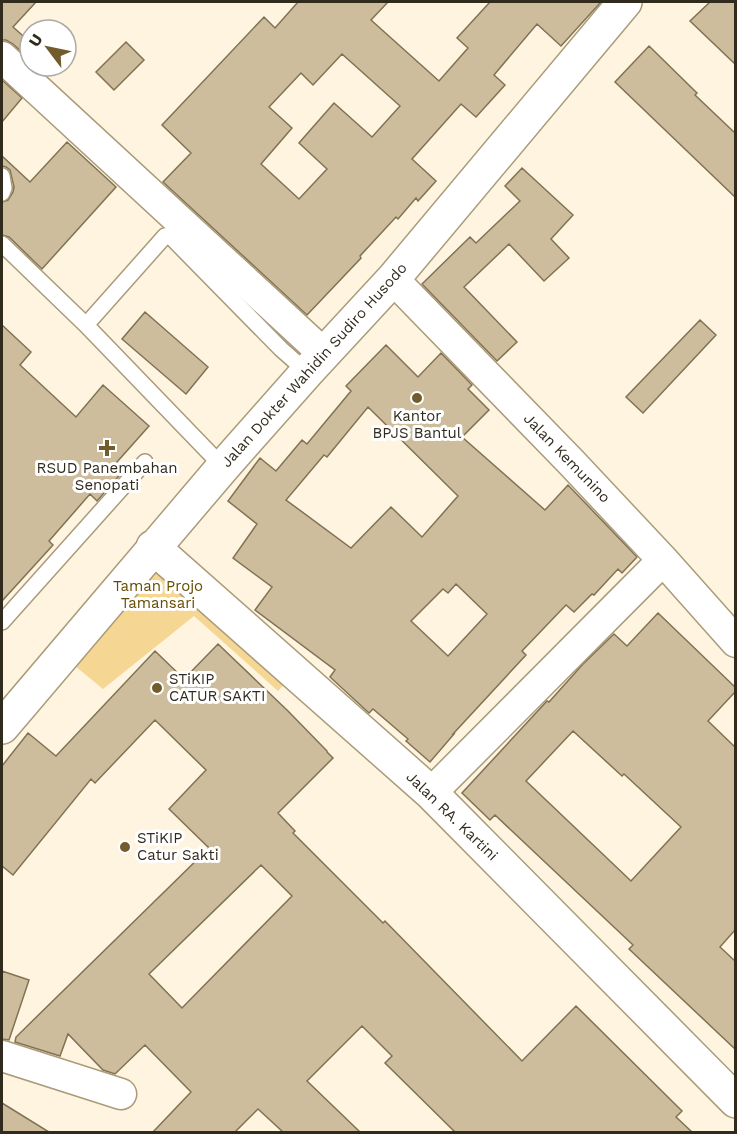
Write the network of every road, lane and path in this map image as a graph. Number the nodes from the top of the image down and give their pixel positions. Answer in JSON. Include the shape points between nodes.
{"nodes":[{"id":1,"x":625,"y":2,"type":"edge"},
{"id":2,"x":2,"y":57,"type":"edge"},
{"id":3,"x":2,"y":176,"type":"edge"},
{"id":4,"x":2,"y":193,"type":"edge"},
{"id":5,"x":2,"y":244,"type":"edge"},
{"id":6,"x":393,"y":279,"type":"junction"},
{"id":7,"x":86,"y":325,"type":"junction"},
{"id":8,"x":315,"y":363,"type":"junction"},
{"id":9,"x":145,"y":462,"type":"dead end"},
{"id":10,"x":223,"y":467,"type":"junction"},
{"id":11,"x":153,"y":547,"type":"junction"},
{"id":12,"x":663,"y":560,"type":"junction"},
{"id":13,"x":2,"y":622,"type":"edge"},
{"id":14,"x":735,"y":642,"type":"edge"},
{"id":15,"x":2,"y":727,"type":"edge"},
{"id":16,"x":431,"y":793,"type":"junction"},
{"id":17,"x":2,"y":1056,"type":"edge"},
{"id":18,"x":121,"y":1094,"type":"dead end"},
{"id":19,"x":735,"y":1101,"type":"edge"}],
"edges":[{"from":1,"to":6,"type":"main road","name":"Jalan Dokter Wahidin Sudiro Husodo"},
{"from":2,"to":8,"type":"street"},
{"from":3,"to":4,"type":"lane"},
{"from":5,"to":7,"type":"lane"},
{"from":6,"to":8,"type":"main road","name":"Jalan Dokter Wahidin Sudiro Husodo"},
{"from":6,"to":12,"type":"street","name":"Jalan Kemunino"},
{"from":7,"to":8,"type":"lane","via":[[169,235],[281,349]]},
{"from":7,"to":10,"type":"lane"},
{"from":8,"to":10,"type":"main road","name":"Jalan Dokter Wahidin Sudiro Husodo"},
{"from":9,"to":13,"type":"lane"},
{"from":10,"to":11,"type":"main road","name":"Jalan Dokter Wahidin Sudiro Husodo"},
{"from":11,"to":15,"type":"main road","name":"Jalan Dokter Wahidin Sudiro Husodo"},
{"from":11,"to":16,"type":"main road","name":"Jalan RA. Kartini"},
{"from":12,"to":14,"type":"street","name":"Jalan Kemunino"},
{"from":12,"to":16,"type":"street"},
{"from":16,"to":19,"type":"main road","name":"Jalan RA. Kartini"},
{"from":17,"to":18,"type":"street"}]}
